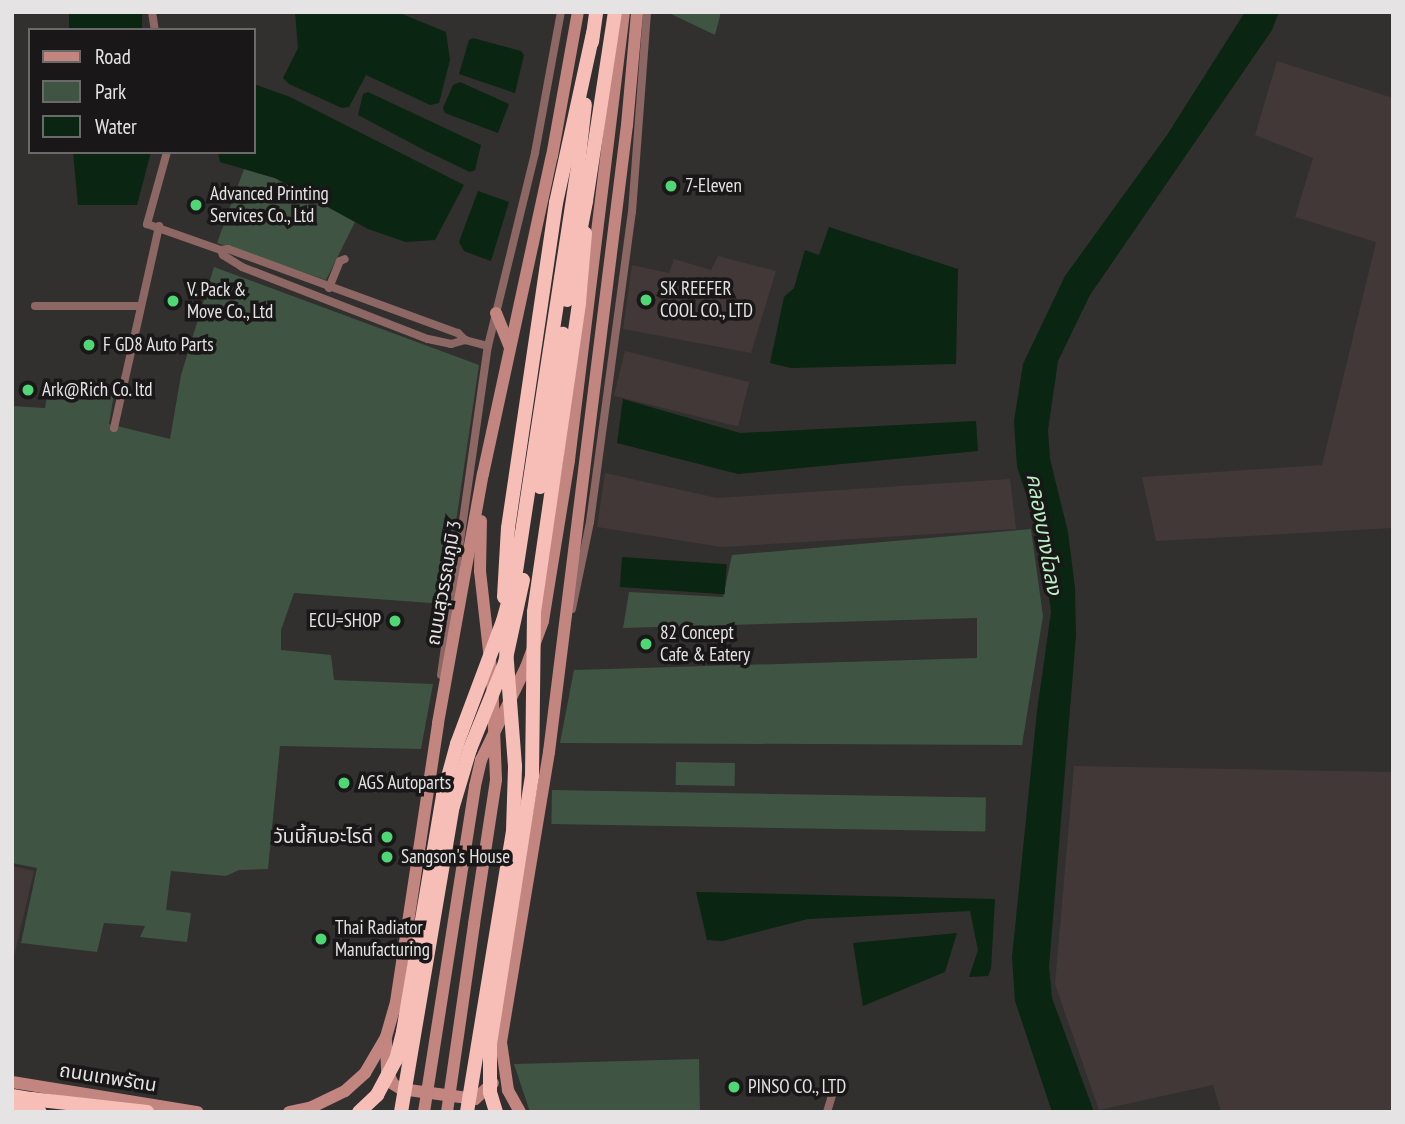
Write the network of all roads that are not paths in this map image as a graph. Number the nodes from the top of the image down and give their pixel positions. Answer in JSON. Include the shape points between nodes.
{"nodes":[{"id":1,"x":561,"y":12,"type":"edge"},
{"id":2,"x":578,"y":12,"type":"edge"},
{"id":3,"x":596,"y":12,"type":"edge"},
{"id":4,"x":615,"y":12,"type":"edge"},
{"id":5,"x":624,"y":12,"type":"edge"},
{"id":6,"x":637,"y":12,"type":"edge"},
{"id":7,"x":647,"y":12,"type":"edge"},
{"id":8,"x":593,"y":33,"type":"junction"},
{"id":9,"x":166,"y":154,"type":"edge"},
{"id":10,"x":586,"y":201,"type":"junction"},
{"id":11,"x":159,"y":226,"type":"junction"},
{"id":12,"x":221,"y":250,"type":"junction"},
{"id":13,"x":345,"y":259,"type":"dead end"},
{"id":14,"x":329,"y":288,"type":"junction"},
{"id":15,"x":35,"y":306,"type":"dead end"},
{"id":16,"x":140,"y":306,"type":"junction"},
{"id":17,"x":496,"y":313,"type":"junction"},
{"id":18,"x":465,"y":340,"type":"junction"},
{"id":19,"x":488,"y":346,"type":"junction"},
{"id":20,"x":510,"y":347,"type":"junction"},
{"id":21,"x":114,"y":428,"type":"dead end"},
{"id":22,"x":483,"y":474,"type":"junction"},
{"id":23,"x":554,"y":699,"type":"junction"},
{"id":24,"x":438,"y":723,"type":"junction"},
{"id":25,"x":386,"y":1037,"type":"junction"},
{"id":26,"x":500,"y":1056,"type":"junction"},
{"id":27,"x":12,"y":1083,"type":"edge"},
{"id":28,"x":833,"y":1092,"type":"dead end"},
{"id":29,"x":12,"y":1096,"type":"edge"},
{"id":30,"x":29,"y":1105,"type":"edge"},
{"id":31,"x":12,"y":1108,"type":"edge"},
{"id":32,"x":40,"y":1112,"type":"edge"},
{"id":33,"x":105,"y":1112,"type":"edge"},
{"id":34,"x":146,"y":1112,"type":"edge"},
{"id":35,"x":198,"y":1112,"type":"edge"},
{"id":36,"x":289,"y":1112,"type":"edge"},
{"id":37,"x":359,"y":1112,"type":"edge"},
{"id":38,"x":401,"y":1112,"type":"edge"},
{"id":39,"x":424,"y":1112,"type":"edge"},
{"id":40,"x":446,"y":1112,"type":"edge"},
{"id":41,"x":467,"y":1112,"type":"edge"},
{"id":42,"x":496,"y":1112,"type":"edge"},
{"id":43,"x":520,"y":1112,"type":"edge"},
{"id":44,"x":827,"y":1112,"type":"edge"}],
"edges":[{"from":1,"to":17,"type":"street","via":[[535,153]]},
{"from":2,"to":20,"type":"main road","name":"ถนนสุวรรณภูมิ 3"},
{"from":3,"to":8,"type":"highway"},
{"from":4,"to":10,"type":"highway"},
{"from":5,"to":39,"type":"main road","bridge":true,"via":[[569,460],[543,621],[481,760]]},
{"from":6,"to":23,"type":"main road","via":[[623,164]]},
{"from":7,"to":23,"type":"street","via":[[638,155],[612,374],[590,522]]},
{"from":8,"to":37,"type":"highway","bridge":true,"via":[[578,166],[515,578],[443,795],[396,1060],[377,1095]]},
{"from":8,"to":41,"type":"highway","bridge":true,"via":[[556,203],[508,528],[504,627],[514,810]]},
{"from":9,"to":11,"type":"street","via":[[147,224]]},
{"from":10,"to":38,"type":"highway","bridge":true,"via":[[572,263],[552,420],[516,619],[505,663],[453,806]]},
{"from":10,"to":42,"type":"highway","bridge":true,"via":[[579,302],[534,612],[531,788],[490,1044],[490,1092]]},
{"from":11,"to":12,"type":"street"},
{"from":11,"to":16,"type":"street"},
{"from":12,"to":14,"type":"street"},
{"from":12,"to":18,"type":"street","via":[[242,267],[428,339],[451,344]]},
{"from":13,"to":14,"type":"street","via":[[340,260]]},
{"from":14,"to":18,"type":"street","via":[[458,333]]},
{"from":15,"to":16,"type":"street"},
{"from":16,"to":21,"type":"street"},
{"from":17,"to":19,"type":"street"},
{"from":17,"to":20,"type":"main road"},
{"from":18,"to":19,"type":"street"},
{"from":19,"to":24,"type":"street"},
{"from":20,"to":22,"type":"main road","name":"ถนนสุวรรณภูมิ 3"},
{"from":22,"to":24,"type":"main road","name":"ถนนสุวรรณภูมิ 3"},
{"from":22,"to":40,"type":"main road","bridge":true,"via":[[480,572],[492,678],[496,780]]},
{"from":23,"to":26,"type":"main road"},
{"from":24,"to":25,"type":"main road","name":"ถนนสุวรรณภูมิ 3","via":[[398,988]]},
{"from":25,"to":26,"type":"main road","via":[[387,1071],[393,1084],[460,1100],[475,1099],[489,1089]]},
{"from":25,"to":36,"type":"main road","name":"ถนนสุวรรณภูมิ 3","via":[[365,1073],[345,1091]]},
{"from":26,"to":43,"type":"main road","via":[[508,1090]]},
{"from":27,"to":35,"type":"main road","name":"ถนนเทพรัตน"},
{"from":28,"to":44,"type":"street"},
{"from":29,"to":30,"type":"highway"},
{"from":30,"to":31,"type":"highway"},
{"from":30,"to":33,"type":"highway"},
{"from":30,"to":34,"type":"highway"},
{"from":31,"to":32,"type":"highway"}]}
